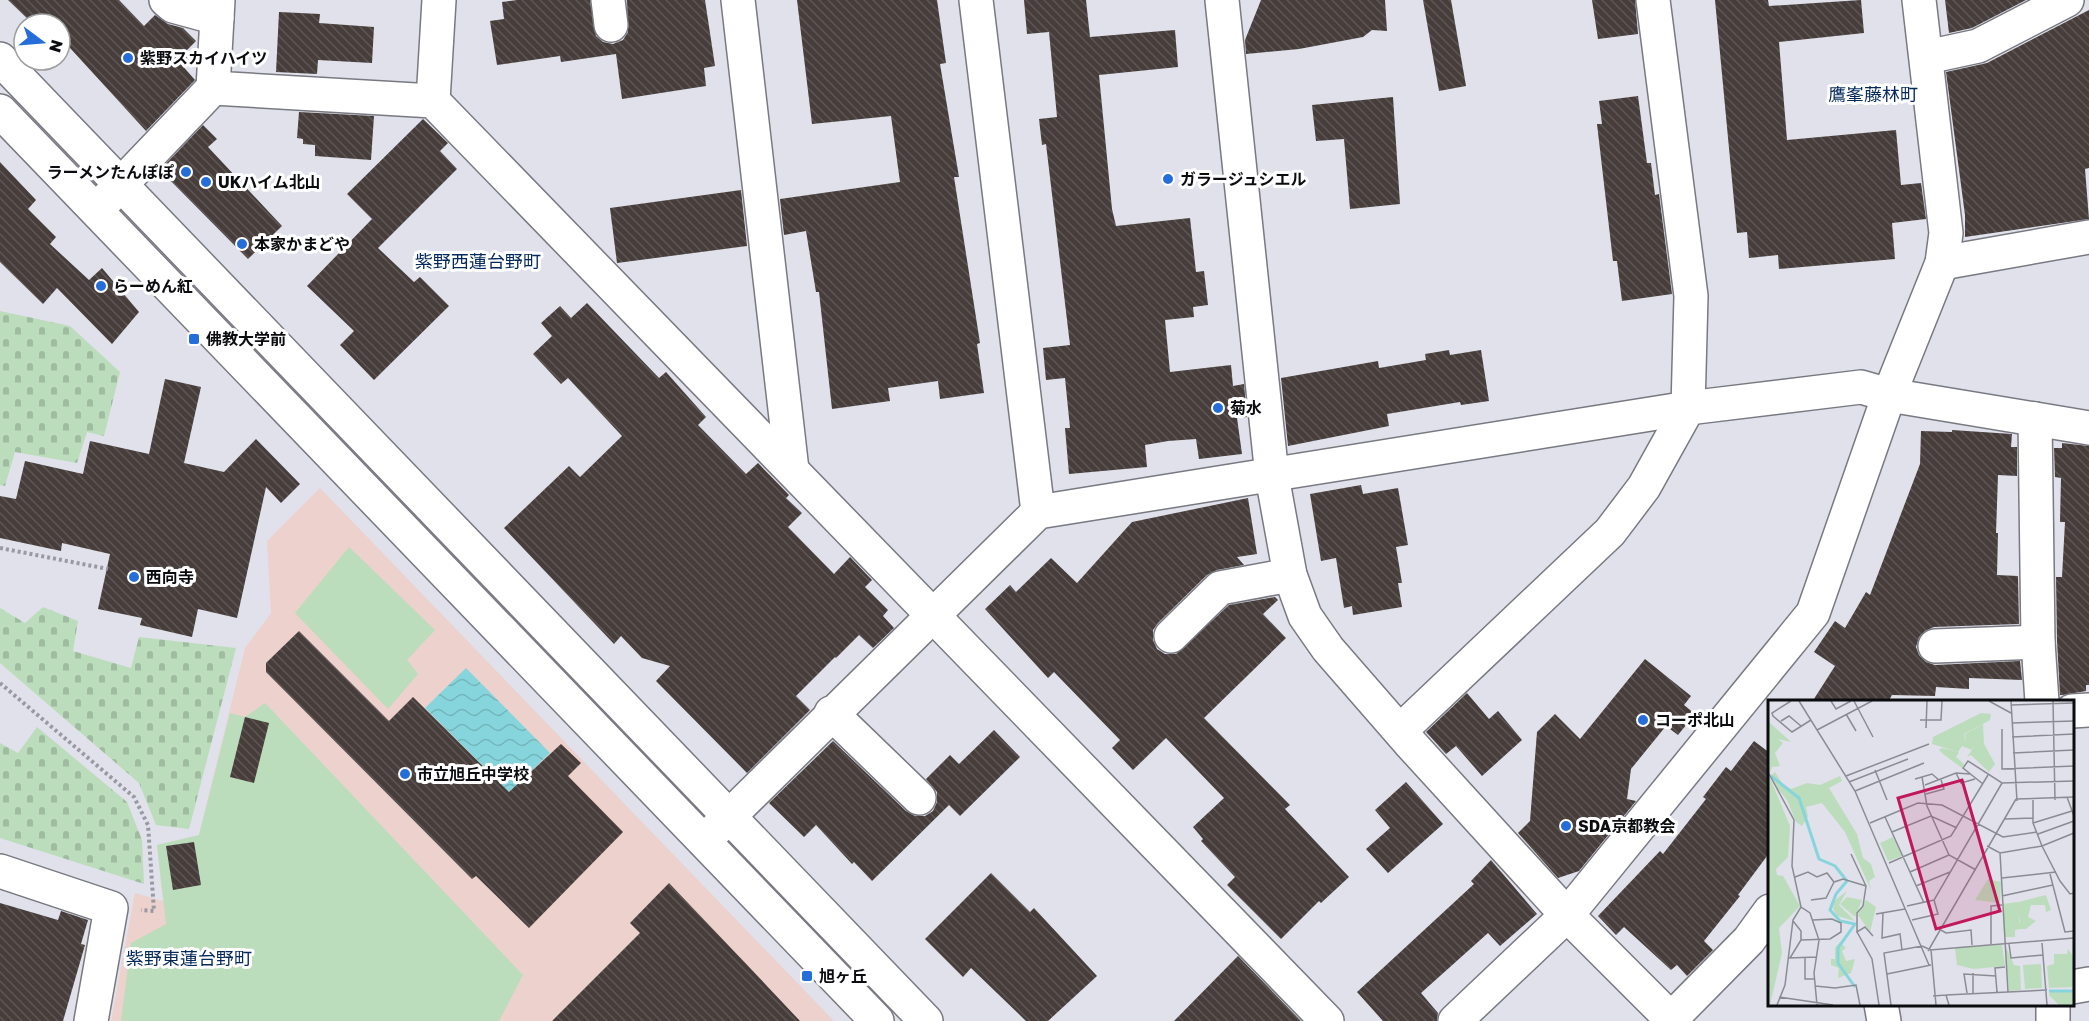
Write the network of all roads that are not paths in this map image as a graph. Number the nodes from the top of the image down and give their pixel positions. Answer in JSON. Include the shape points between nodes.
{"nodes":[{"id":1,"x":166,"y":0,"type":"edge"},
{"id":2,"x":439,"y":0,"type":"edge"},
{"id":3,"x":738,"y":0,"type":"edge"},
{"id":4,"x":976,"y":0,"type":"edge"},
{"id":5,"x":1222,"y":0,"type":"edge"},
{"id":6,"x":1653,"y":0,"type":"edge"},
{"id":7,"x":1919,"y":0,"type":"edge"},
{"id":8,"x":2067,"y":0,"type":"edge"},
{"id":9,"x":217,"y":9,"type":"edge"},
{"id":10,"x":1926,"y":57,"type":"junction"},
{"id":11,"x":0,"y":59,"type":"edge"},
{"id":12,"x":213,"y":88,"type":"junction"},
{"id":13,"x":433,"y":101,"type":"junction"},
{"id":14,"x":0,"y":111,"type":"edge"},
{"id":15,"x":121,"y":184,"type":"junction"},
{"id":16,"x":96,"y":210,"type":"junction"},
{"id":17,"x":2089,"y":237,"type":"edge"},
{"id":18,"x":1942,"y":263,"type":"junction"},
{"id":19,"x":1889,"y":395,"type":"junction"},
{"id":20,"x":1688,"y":408,"type":"junction"},
{"id":21,"x":2035,"y":419,"type":"junction"},
{"id":22,"x":2089,"y":428,"type":"edge"},
{"id":23,"x":386,"y":459,"type":"junction"},
{"id":24,"x":792,"y":470,"type":"junction"},
{"id":25,"x":1272,"y":476,"type":"junction"},
{"id":26,"x":360,"y":484,"type":"junction"},
{"id":27,"x":1038,"y":512,"type":"junction"},
{"id":28,"x":1290,"y":575,"type":"junction"},
{"id":29,"x":934,"y":616,"type":"junction"},
{"id":30,"x":1172,"y":636,"type":"dead end"},
{"id":31,"x":2038,"y":642,"type":"junction"},
{"id":32,"x":1935,"y":646,"type":"dead end"},
{"id":33,"x":2042,"y":700,"type":"edge"},
{"id":34,"x":2089,"y":710,"type":"edge"},
{"id":35,"x":2074,"y":711,"type":"edge"},
{"id":36,"x":831,"y":713,"type":"junction"},
{"id":37,"x":1400,"y":731,"type":"junction"},
{"id":38,"x":919,"y":798,"type":"dead end"},
{"id":39,"x":729,"y":816,"type":"junction"},
{"id":40,"x":704,"y":841,"type":"junction"},
{"id":41,"x":0,"y":871,"type":"edge"},
{"id":42,"x":1768,"y":914,"type":"edge"},
{"id":43,"x":1567,"y":915,"type":"junction"},
{"id":44,"x":2089,"y":984,"type":"edge"},
{"id":45,"x":2074,"y":987,"type":"edge"},
{"id":46,"x":1881,"y":1006,"type":"edge"},
{"id":47,"x":1671,"y":1020,"type":"edge"},
{"id":48,"x":91,"y":1021,"type":"edge"},
{"id":49,"x":877,"y":1021,"type":"edge"},
{"id":50,"x":926,"y":1021,"type":"edge"},
{"id":51,"x":1327,"y":1021,"type":"edge"},
{"id":52,"x":1455,"y":1021,"type":"edge"},
{"id":53,"x":1884,"y":1021,"type":"edge"}],
"edges":[{"from":1,"to":9,"type":"street","via":[[173,6]]},
{"from":2,"to":13,"type":"street"},
{"from":3,"to":24,"type":"street"},
{"from":4,"to":27,"type":"street"},
{"from":5,"to":25,"type":"street"},
{"from":6,"to":20,"type":"street","via":[[1691,296]]},
{"from":7,"to":10,"type":"street"},
{"from":8,"to":10,"type":"street","via":[[1978,46]]},
{"from":9,"to":12,"type":"street"},
{"from":10,"to":18,"type":"street","via":[[1946,233]]},
{"from":11,"to":15,"type":"street"},
{"from":12,"to":13,"type":"street"},
{"from":12,"to":15,"type":"street"},
{"from":13,"to":24,"type":"street"},
{"from":14,"to":16,"type":"street"},
{"from":15,"to":16,"type":"street"},
{"from":15,"to":23,"type":"street"},
{"from":16,"to":26,"type":"street"},
{"from":17,"to":18,"type":"street"},
{"from":18,"to":19,"type":"street"},
{"from":19,"to":20,"type":"street","via":[[1861,387]]},
{"from":19,"to":21,"type":"street"},
{"from":19,"to":43,"type":"street","via":[[1813,614]]},
{"from":20,"to":25,"type":"street"},
{"from":20,"to":37,"type":"street","via":[[1644,487],[1610,532]]},
{"from":21,"to":22,"type":"street"},
{"from":21,"to":31,"type":"street"},
{"from":23,"to":26,"type":"street"},
{"from":23,"to":39,"type":"street"},
{"from":24,"to":29,"type":"street"},
{"from":25,"to":27,"type":"street"},
{"from":25,"to":28,"type":"street"},
{"from":26,"to":40,"type":"street"},
{"from":27,"to":29,"type":"street"},
{"from":28,"to":30,"type":"street","via":[[1220,588]]},
{"from":28,"to":37,"type":"street","via":[[1305,616],[1328,650]]},
{"from":29,"to":36,"type":"street"},
{"from":29,"to":51,"type":"street"},
{"from":31,"to":32,"type":"street"},
{"from":31,"to":33,"type":"street"},
{"from":34,"to":35,"type":"street"},
{"from":36,"to":38,"type":"street"},
{"from":36,"to":39,"type":"street"},
{"from":37,"to":43,"type":"street"},
{"from":39,"to":40,"type":"street"},
{"from":39,"to":50,"type":"street"},
{"from":40,"to":49,"type":"street"},
{"from":41,"to":48,"type":"street","via":[[111,908]]},
{"from":42,"to":47,"type":"street","via":[[1749,940]]},
{"from":43,"to":47,"type":"street"},
{"from":43,"to":52,"type":"street"},
{"from":44,"to":45,"type":"street"},
{"from":46,"to":53,"type":"street"}]}
